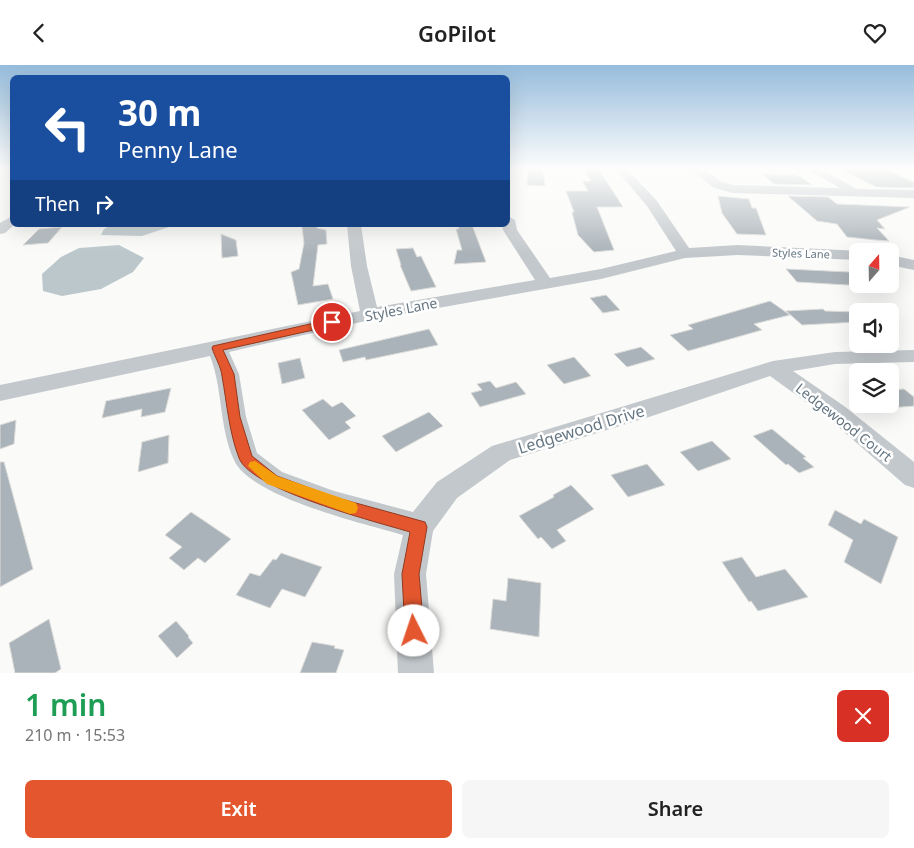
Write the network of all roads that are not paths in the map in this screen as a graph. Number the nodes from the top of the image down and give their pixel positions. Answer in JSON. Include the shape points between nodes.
{"nodes":[{"id":1,"x":645,"y":196,"type":"edge"},
{"id":2,"x":10,"y":222,"type":"edge"},
{"id":3,"x":354,"y":227,"type":"edge"},
{"id":4,"x":509,"y":227,"type":"edge"},
{"id":5,"x":0,"y":230,"type":"edge"},
{"id":6,"x":685,"y":253,"type":"junction"},
{"id":7,"x":849,"y":255,"type":"edge"},
{"id":8,"x":899,"y":261,"type":"edge"},
{"id":9,"x":914,"y":265,"type":"edge"},
{"id":10,"x":545,"y":282,"type":"junction"},
{"id":11,"x":370,"y":314,"type":"junction"},
{"id":12,"x":217,"y":348,"type":"junction"},
{"id":13,"x":914,"y":356,"type":"edge"},
{"id":14,"x":773,"y":368,"type":"junction"},
{"id":15,"x":0,"y":393,"type":"edge"},
{"id":16,"x":914,"y":477,"type":"edge"},
{"id":17,"x":419,"y":527,"type":"junction"},
{"id":18,"x":416,"y":673,"type":"edge"}],
"edges":[{"from":1,"to":6,"type":"street"},
{"from":2,"to":5,"type":"street"},
{"from":3,"to":11,"type":"street"},
{"from":4,"to":10,"type":"street"},
{"from":6,"to":7,"type":"street","name":"Styles Lane","via":[[738,250]]},
{"from":6,"to":10,"type":"street","name":"Styles Lane","via":[[620,270]]},
{"from":8,"to":9,"type":"street"},
{"from":10,"to":11,"type":"street","name":"Styles Lane"},
{"from":11,"to":12,"type":"street","name":"Styles Lane"},
{"from":12,"to":15,"type":"street","name":"Styles Lane"},
{"from":12,"to":17,"type":"street","via":[[228,374],[234,417],[246,459],[272,480],[333,503]]},
{"from":13,"to":14,"type":"street","name":"Ledgewood Drive","via":[[835,358]]},
{"from":14,"to":16,"type":"street","name":"Ledgewood Court","via":[[836,412]]},
{"from":14,"to":17,"type":"street","name":"Ledgewood Drive","via":[[501,453],[447,490]]},
{"from":17,"to":18,"type":"street","name":"Ledgewood Drive","via":[[410,574]]}]}
